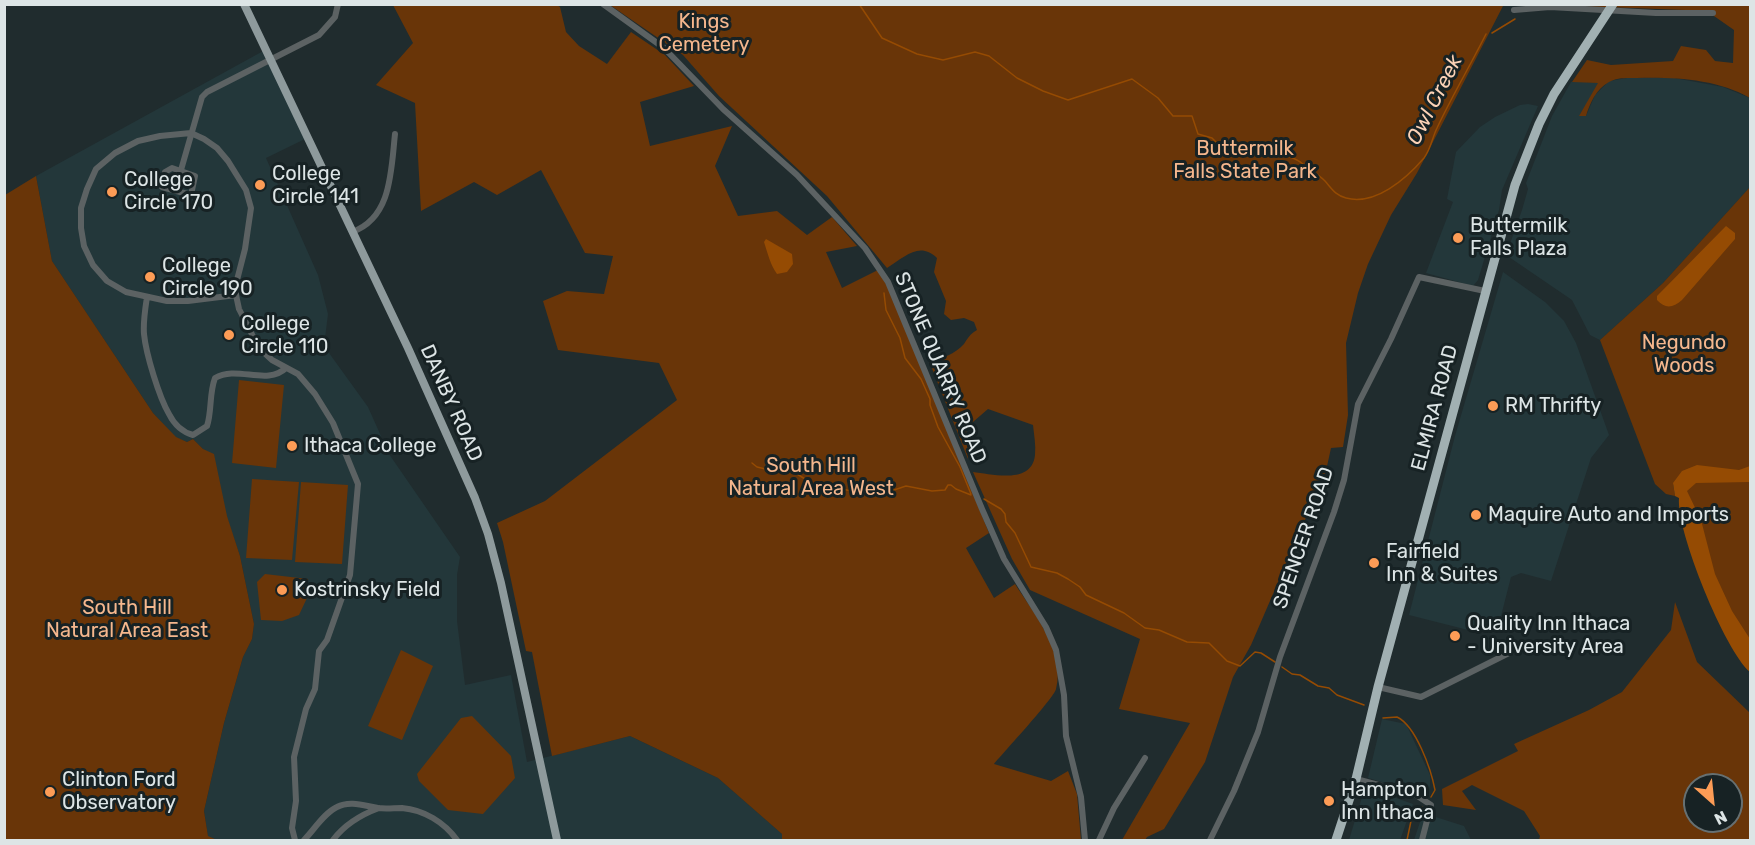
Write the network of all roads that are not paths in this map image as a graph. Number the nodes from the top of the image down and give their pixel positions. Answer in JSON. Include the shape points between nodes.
{"nodes":[{"id":1,"x":244,"y":4,"type":"edge"},
{"id":2,"x":338,"y":4,"type":"edge"},
{"id":3,"x":603,"y":4,"type":"edge"},
{"id":4,"x":1611,"y":8,"type":"edge"},
{"id":5,"x":1514,"y":10,"type":"dead end"},
{"id":6,"x":1713,"y":13,"type":"dead end"},
{"id":7,"x":270,"y":61,"type":"junction"},
{"id":8,"x":191,"y":133,"type":"junction"},
{"id":9,"x":395,"y":134,"type":"dead end"},
{"id":10,"x":181,"y":170,"type":"junction"},
{"id":11,"x":352,"y":232,"type":"junction"},
{"id":12,"x":1485,"y":291,"type":"junction"},
{"id":13,"x":236,"y":295,"type":"junction"},
{"id":14,"x":147,"y":297,"type":"junction"},
{"id":15,"x":286,"y":368,"type":"junction"},
{"id":16,"x":1517,"y":649,"type":"dead end"},
{"id":17,"x":1378,"y":687,"type":"junction"},
{"id":18,"x":1145,"y":758,"type":"dead end"},
{"id":19,"x":1356,"y":779,"type":"junction"},
{"id":20,"x":380,"y":808,"type":"junction"},
{"id":21,"x":295,"y":840,"type":"edge"},
{"id":22,"x":304,"y":840,"type":"edge"},
{"id":23,"x":333,"y":840,"type":"edge"},
{"id":24,"x":457,"y":840,"type":"edge"},
{"id":25,"x":556,"y":840,"type":"edge"},
{"id":26,"x":1085,"y":840,"type":"edge"},
{"id":27,"x":1099,"y":840,"type":"edge"},
{"id":28,"x":1210,"y":840,"type":"edge"},
{"id":29,"x":1336,"y":840,"type":"edge"},
{"id":30,"x":1422,"y":840,"type":"edge"}],
"edges":[{"from":1,"to":7,"type":"main road","name":"DANBY ROAD"},
{"from":2,"to":7,"type":"street","via":[[335,17],[319,35]]},
{"from":3,"to":26,"type":"street","name":"STONE QUARRY ROAD","via":[[664,48],[723,109],[797,175],[865,248],[888,282],[1004,559],[1056,650]]},
{"from":4,"to":5,"type":"street"},
{"from":4,"to":6,"type":"street"},
{"from":4,"to":12,"type":"highway","name":"ELMIRA ROAD","via":[[1559,86],[1539,124],[1515,185]]},
{"from":7,"to":8,"type":"street","via":[[207,92]]},
{"from":7,"to":11,"type":"main road","name":"DANBY ROAD"},
{"from":8,"to":10,"type":"street"},
{"from":8,"to":13,"type":"street","via":[[217,148],[237,174],[251,208]]},
{"from":8,"to":14,"type":"street","via":[[138,141],[115,153],[96,169],[81,208],[84,246],[93,265],[107,281],[126,292]]},
{"from":9,"to":11,"type":"street","via":[[384,202],[372,220]]},
{"from":10,"to":10,"type":"street","via":[[168,169],[162,187],[191,195],[195,176]]},
{"from":11,"to":25,"type":"main road","name":"DANBY ROAD","via":[[442,423],[488,534]]},
{"from":12,"to":17,"type":"highway","name":"ELMIRA ROAD"},
{"from":12,"to":28,"type":"street","name":"SPENCER ROAD","via":[[1419,277],[1358,404],[1337,504],[1280,657],[1258,732]]},
{"from":13,"to":14,"type":"street","via":[[188,301]]},
{"from":13,"to":15,"type":"street","via":[[259,348]]},
{"from":14,"to":15,"type":"street","via":[[144,337],[169,414],[181,430],[193,435],[207,426],[215,378],[231,373],[270,376]]},
{"from":15,"to":21,"type":"street","via":[[305,380],[333,423],[358,490],[350,576],[327,640],[319,651],[315,689],[294,757]]},
{"from":16,"to":17,"type":"street","via":[[1421,697]]},
{"from":17,"to":19,"type":"highway","name":"ELMIRA ROAD"},
{"from":18,"to":27,"type":"street"},
{"from":19,"to":29,"type":"highway","name":"ELMIRA ROAD"},
{"from":19,"to":30,"type":"street","via":[[1416,795],[1431,805]]},
{"from":20,"to":22,"type":"street","via":[[342,805],[333,809]]},
{"from":20,"to":23,"type":"street","via":[[351,821]]},
{"from":20,"to":24,"type":"street","via":[[421,813],[442,824]]}]}
